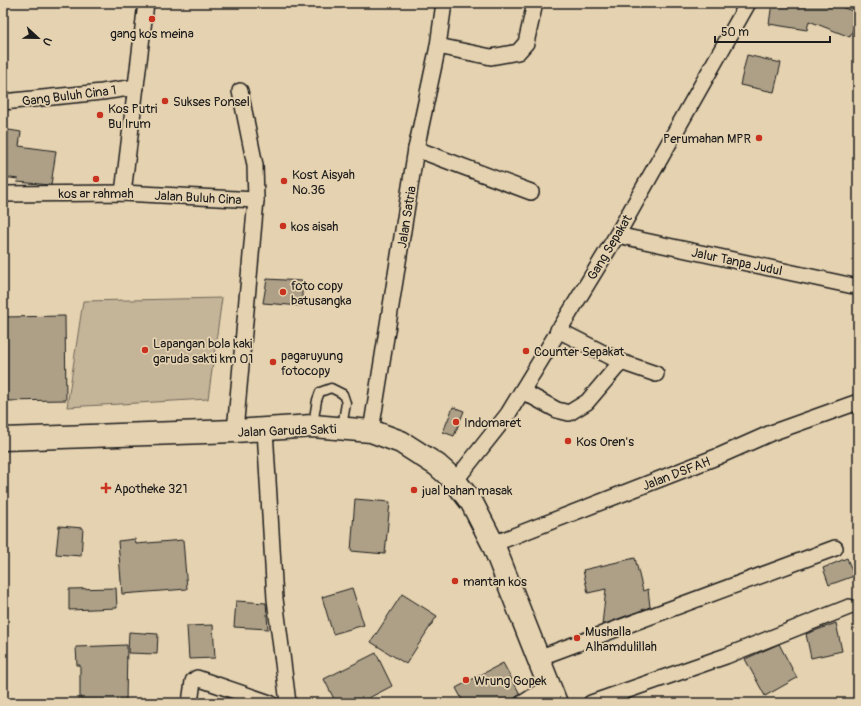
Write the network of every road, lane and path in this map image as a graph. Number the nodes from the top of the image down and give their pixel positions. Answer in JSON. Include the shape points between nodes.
{"nodes":[{"id":1,"x":146,"y":3,"type":"edge"},
{"id":2,"x":444,"y":3,"type":"edge"},
{"id":3,"x":535,"y":3,"type":"edge"},
{"id":4,"x":748,"y":3,"type":"edge"},
{"id":5,"x":438,"y":46,"type":"junction"},
{"id":6,"x":136,"y":86,"type":"junction"},
{"id":7,"x":240,"y":91,"type":"dead end"},
{"id":8,"x":3,"y":102,"type":"edge"},
{"id":9,"x":416,"y":149,"type":"junction"},
{"id":10,"x":531,"y":192,"type":"dead end"},
{"id":11,"x":122,"y":193,"type":"junction"},
{"id":12,"x":3,"y":194,"type":"edge"},
{"id":13,"x":256,"y":200,"type":"junction"},
{"id":14,"x":617,"y":235,"type":"junction"},
{"id":15,"x":858,"y":288,"type":"edge"},
{"id":16,"x":558,"y":330,"type":"junction"},
{"id":17,"x":621,"y":362,"type":"junction"},
{"id":18,"x":656,"y":374,"type":"dead end"},
{"id":19,"x":522,"y":391,"type":"junction"},
{"id":20,"x":858,"y":402,"type":"edge"},
{"id":21,"x":313,"y":426,"type":"junction"},
{"id":22,"x":342,"y":428,"type":"junction"},
{"id":23,"x":265,"y":430,"type":"junction"},
{"id":24,"x":235,"y":431,"type":"junction"},
{"id":25,"x":371,"y":431,"type":"junction"},
{"id":26,"x":3,"y":439,"type":"edge"},
{"id":27,"x":455,"y":482,"type":"junction"},
{"id":28,"x":494,"y":544,"type":"junction"},
{"id":29,"x":835,"y":548,"type":"dead end"},
{"id":30,"x":849,"y":606,"type":"dead end"},
{"id":31,"x":538,"y":658,"type":"junction"},
{"id":32,"x":552,"y":694,"type":"edge"},
{"id":33,"x":190,"y":697,"type":"edge"},
{"id":34,"x":270,"y":703,"type":"edge"},
{"id":35,"x":288,"y":703,"type":"edge"},
{"id":36,"x":523,"y":703,"type":"edge"},
{"id":37,"x":591,"y":703,"type":"edge"}],
"edges":[{"from":1,"to":6,"type":"street"},
{"from":2,"to":5,"type":"street","name":"Jalan Satria"},
{"from":3,"to":5,"type":"street","via":[[526,43],[518,52],[491,57]]},
{"from":4,"to":14,"type":"street","name":"Gang Sepakat"},
{"from":5,"to":9,"type":"street","name":"Jalan Satria"},
{"from":6,"to":8,"type":"street","name":"Gang Buluh Cina 1"},
{"from":6,"to":11,"type":"street"},
{"from":7,"to":13,"type":"street","via":[[255,165]]},
{"from":9,"to":10,"type":"street"},
{"from":9,"to":25,"type":"street","name":"Jalan Satria"},
{"from":11,"to":12,"type":"street","name":"Jalan Buluh Cina"},
{"from":11,"to":13,"type":"street","name":"Jalan Buluh Cina"},
{"from":13,"to":24,"type":"street","name":"Jalan Buluh Cina"},
{"from":14,"to":15,"type":"street","name":"Jalur Tanpa Judul"},
{"from":14,"to":16,"type":"street","name":"Gang Sepakat"},
{"from":16,"to":17,"type":"street"},
{"from":16,"to":19,"type":"street","name":"Gang Sepakat"},
{"from":17,"to":18,"type":"street"},
{"from":17,"to":19,"type":"street","via":[[587,402],[572,413],[557,410]]},
{"from":19,"to":27,"type":"street","name":"Gang Sepakat","via":[[504,420]]},
{"from":20,"to":28,"type":"street","name":"Jalan DSFAH","via":[[771,433],[719,456]]},
{"from":21,"to":22,"type":"highway","name":"Jalan Garuda Sakti"},
{"from":21,"to":22,"type":"lane","via":[[320,392],[332,388],[343,394],[346,403]]},
{"from":21,"to":23,"type":"highway","name":"Jalan Garuda Sakti"},
{"from":22,"to":25,"type":"highway","name":"Jalan Garuda Sakti"},
{"from":23,"to":24,"type":"highway","name":"Jalan Garuda Sakti"},
{"from":23,"to":35,"type":"street","via":[[275,599]]},
{"from":24,"to":26,"type":"highway","name":"Jalan Garuda Sakti"},
{"from":25,"to":27,"type":"highway","name":"Jalan Garuda Sakti","via":[[419,452]]},
{"from":27,"to":28,"type":"highway","name":"Jalan Garuda Sakti","via":[[472,503]]},
{"from":28,"to":31,"type":"highway","name":"Jalan Garuda Sakti"},
{"from":29,"to":31,"type":"street"},
{"from":30,"to":37,"type":"street","via":[[726,656]]},
{"from":31,"to":32,"type":"highway","name":"Jalan Garuda Sakti"},
{"from":32,"to":36,"type":"street"},
{"from":33,"to":34,"type":"street","via":[[193,681],[197,678]]}]}
